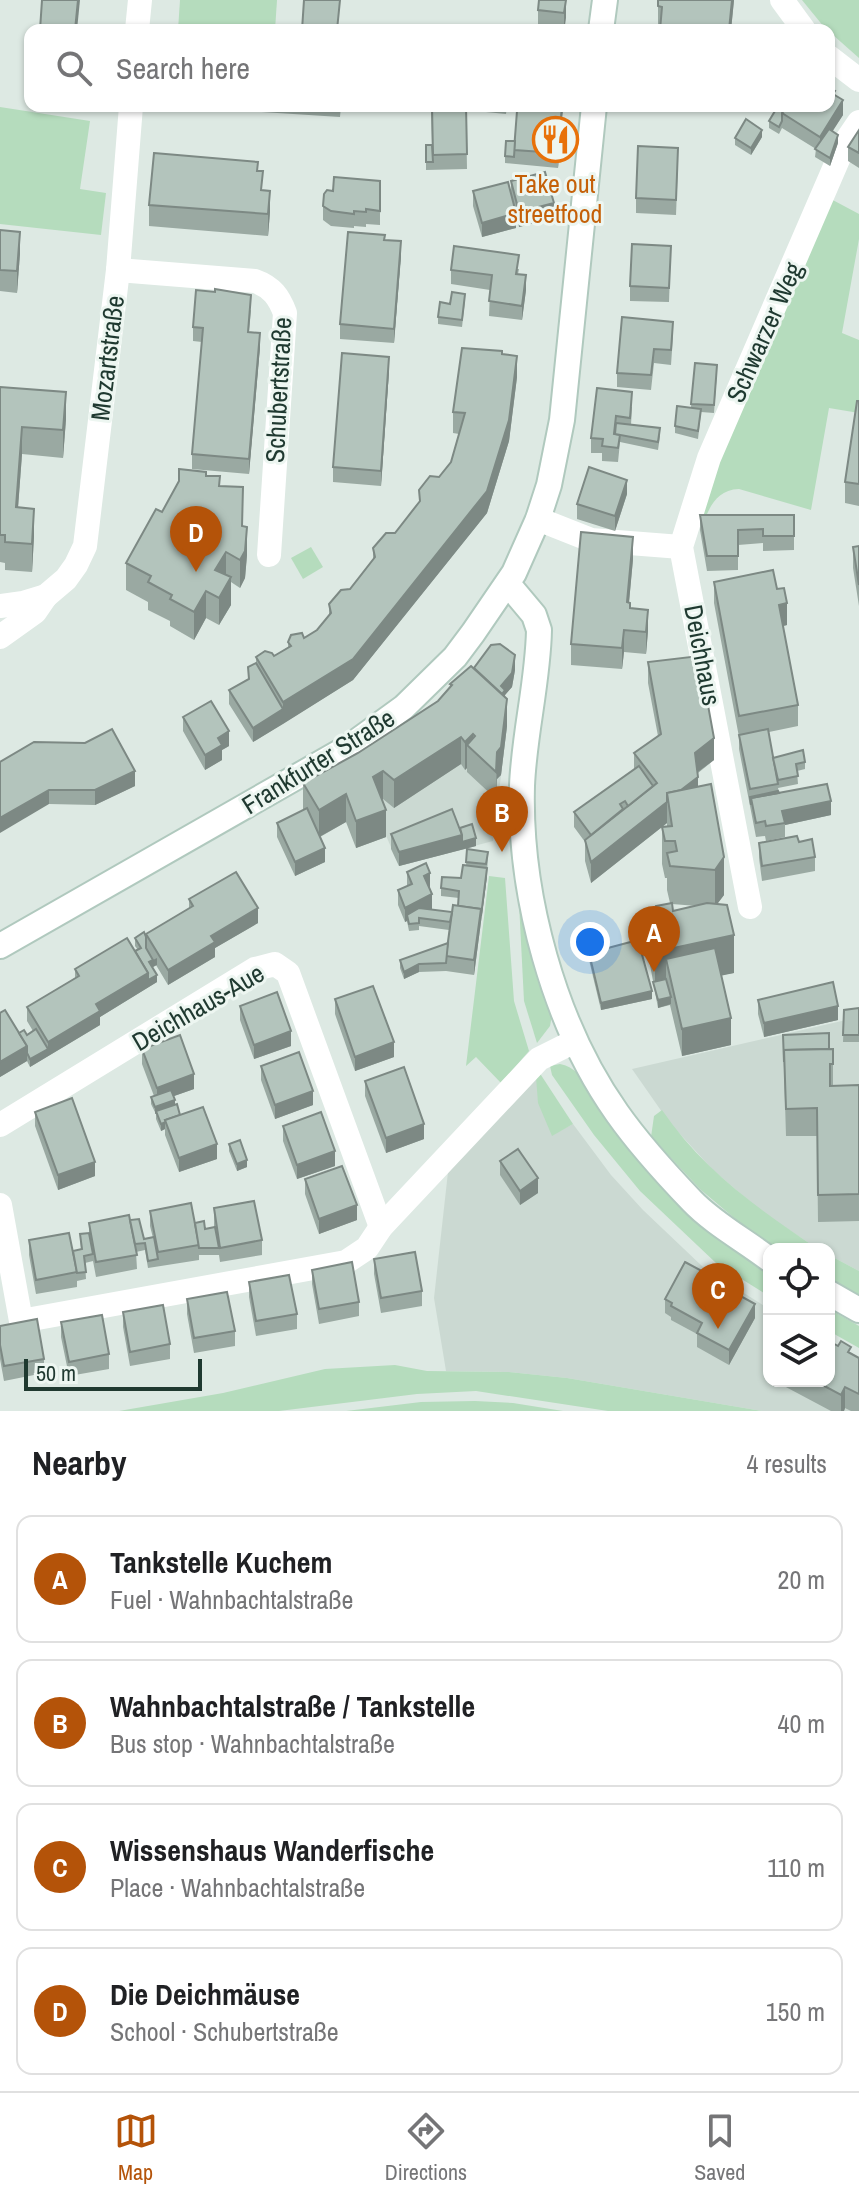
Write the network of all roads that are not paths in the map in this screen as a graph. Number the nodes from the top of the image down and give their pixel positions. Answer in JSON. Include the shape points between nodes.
{"nodes":[{"id":1,"x":140,"y":0,"type":"edge"},
{"id":2,"x":605,"y":0,"type":"edge"},
{"id":3,"x":782,"y":0,"type":"edge"},
{"id":4,"x":138,"y":24,"type":"edge"},
{"id":5,"x":602,"y":24,"type":"edge"},
{"id":6,"x":800,"y":24,"type":"edge"},
{"id":7,"x":835,"y":62,"type":"edge"},
{"id":8,"x":859,"y":80,"type":"edge"},
{"id":9,"x":131,"y":112,"type":"edge"},
{"id":10,"x":593,"y":112,"type":"edge"},
{"id":11,"x":859,"y":122,"type":"edge"},
{"id":12,"x":118,"y":270,"type":"junction"},
{"id":13,"x":538,"y":519,"type":"junction"},
{"id":14,"x":681,"y":547,"type":"junction"},
{"id":15,"x":269,"y":555,"type":"dead end"},
{"id":16,"x":508,"y":584,"type":"junction"},
{"id":17,"x":46,"y":596,"type":"junction"},
{"id":18,"x":0,"y":606,"type":"edge"},
{"id":19,"x":0,"y":637,"type":"edge"},
{"id":20,"x":750,"y":907,"type":"dead end"},
{"id":21,"x":0,"y":946,"type":"edge"},
{"id":22,"x":575,"y":1041,"type":"junction"},
{"id":23,"x":0,"y":1125,"type":"edge"},
{"id":24,"x":0,"y":1205,"type":"edge"},
{"id":25,"x":381,"y":1227,"type":"junction"},
{"id":26,"x":763,"y":1255,"type":"edge"},
{"id":27,"x":835,"y":1296,"type":"edge"},
{"id":28,"x":859,"y":1310,"type":"edge"},
{"id":29,"x":11,"y":1322,"type":"edge"}],
"edges":[{"from":1,"to":4,"type":"street"},
{"from":2,"to":5,"type":"street"},
{"from":3,"to":6,"type":"street"},
{"from":7,"to":8,"type":"street"},
{"from":9,"to":12,"type":"street","name":"Mozartstraße"},
{"from":10,"to":13,"type":"street","name":"Frankfurter Straße","via":[[562,420]]},
{"from":11,"to":14,"type":"street","name":"Schwarzer Weg","via":[[846,141],[709,458]]},
{"from":12,"to":15,"type":"street","name":"Schubertstraße","via":[[255,281],[280,299],[285,313]]},
{"from":12,"to":17,"type":"street","name":"Mozartstraße","via":[[85,546],[66,579]]},
{"from":13,"to":14,"type":"street","via":[[591,540]]},
{"from":13,"to":16,"type":"street","name":"Frankfurter Straße"},
{"from":14,"to":20,"type":"street","name":"Deichhaus"},
{"from":16,"to":21,"type":"street","name":"Frankfurter Straße","via":[[455,657],[404,707],[349,747]]},
{"from":16,"to":22,"type":"street","via":[[534,615],[539,630],[522,786],[524,851],[540,938]]},
{"from":17,"to":18,"type":"street"},
{"from":17,"to":19,"type":"street","name":"Mozartstraße","via":[[35,612]]},
{"from":22,"to":25,"type":"street","via":[[539,1059]]},
{"from":22,"to":26,"type":"street","via":[[617,1113],[693,1203]]},
{"from":23,"to":25,"type":"street","name":"Deichhaus-Aue","via":[[255,969],[275,964],[288,973]]},
{"from":24,"to":29,"type":"street"},
{"from":25,"to":29,"type":"street","via":[[367,1248],[346,1262]]},
{"from":27,"to":28,"type":"street"}]}
